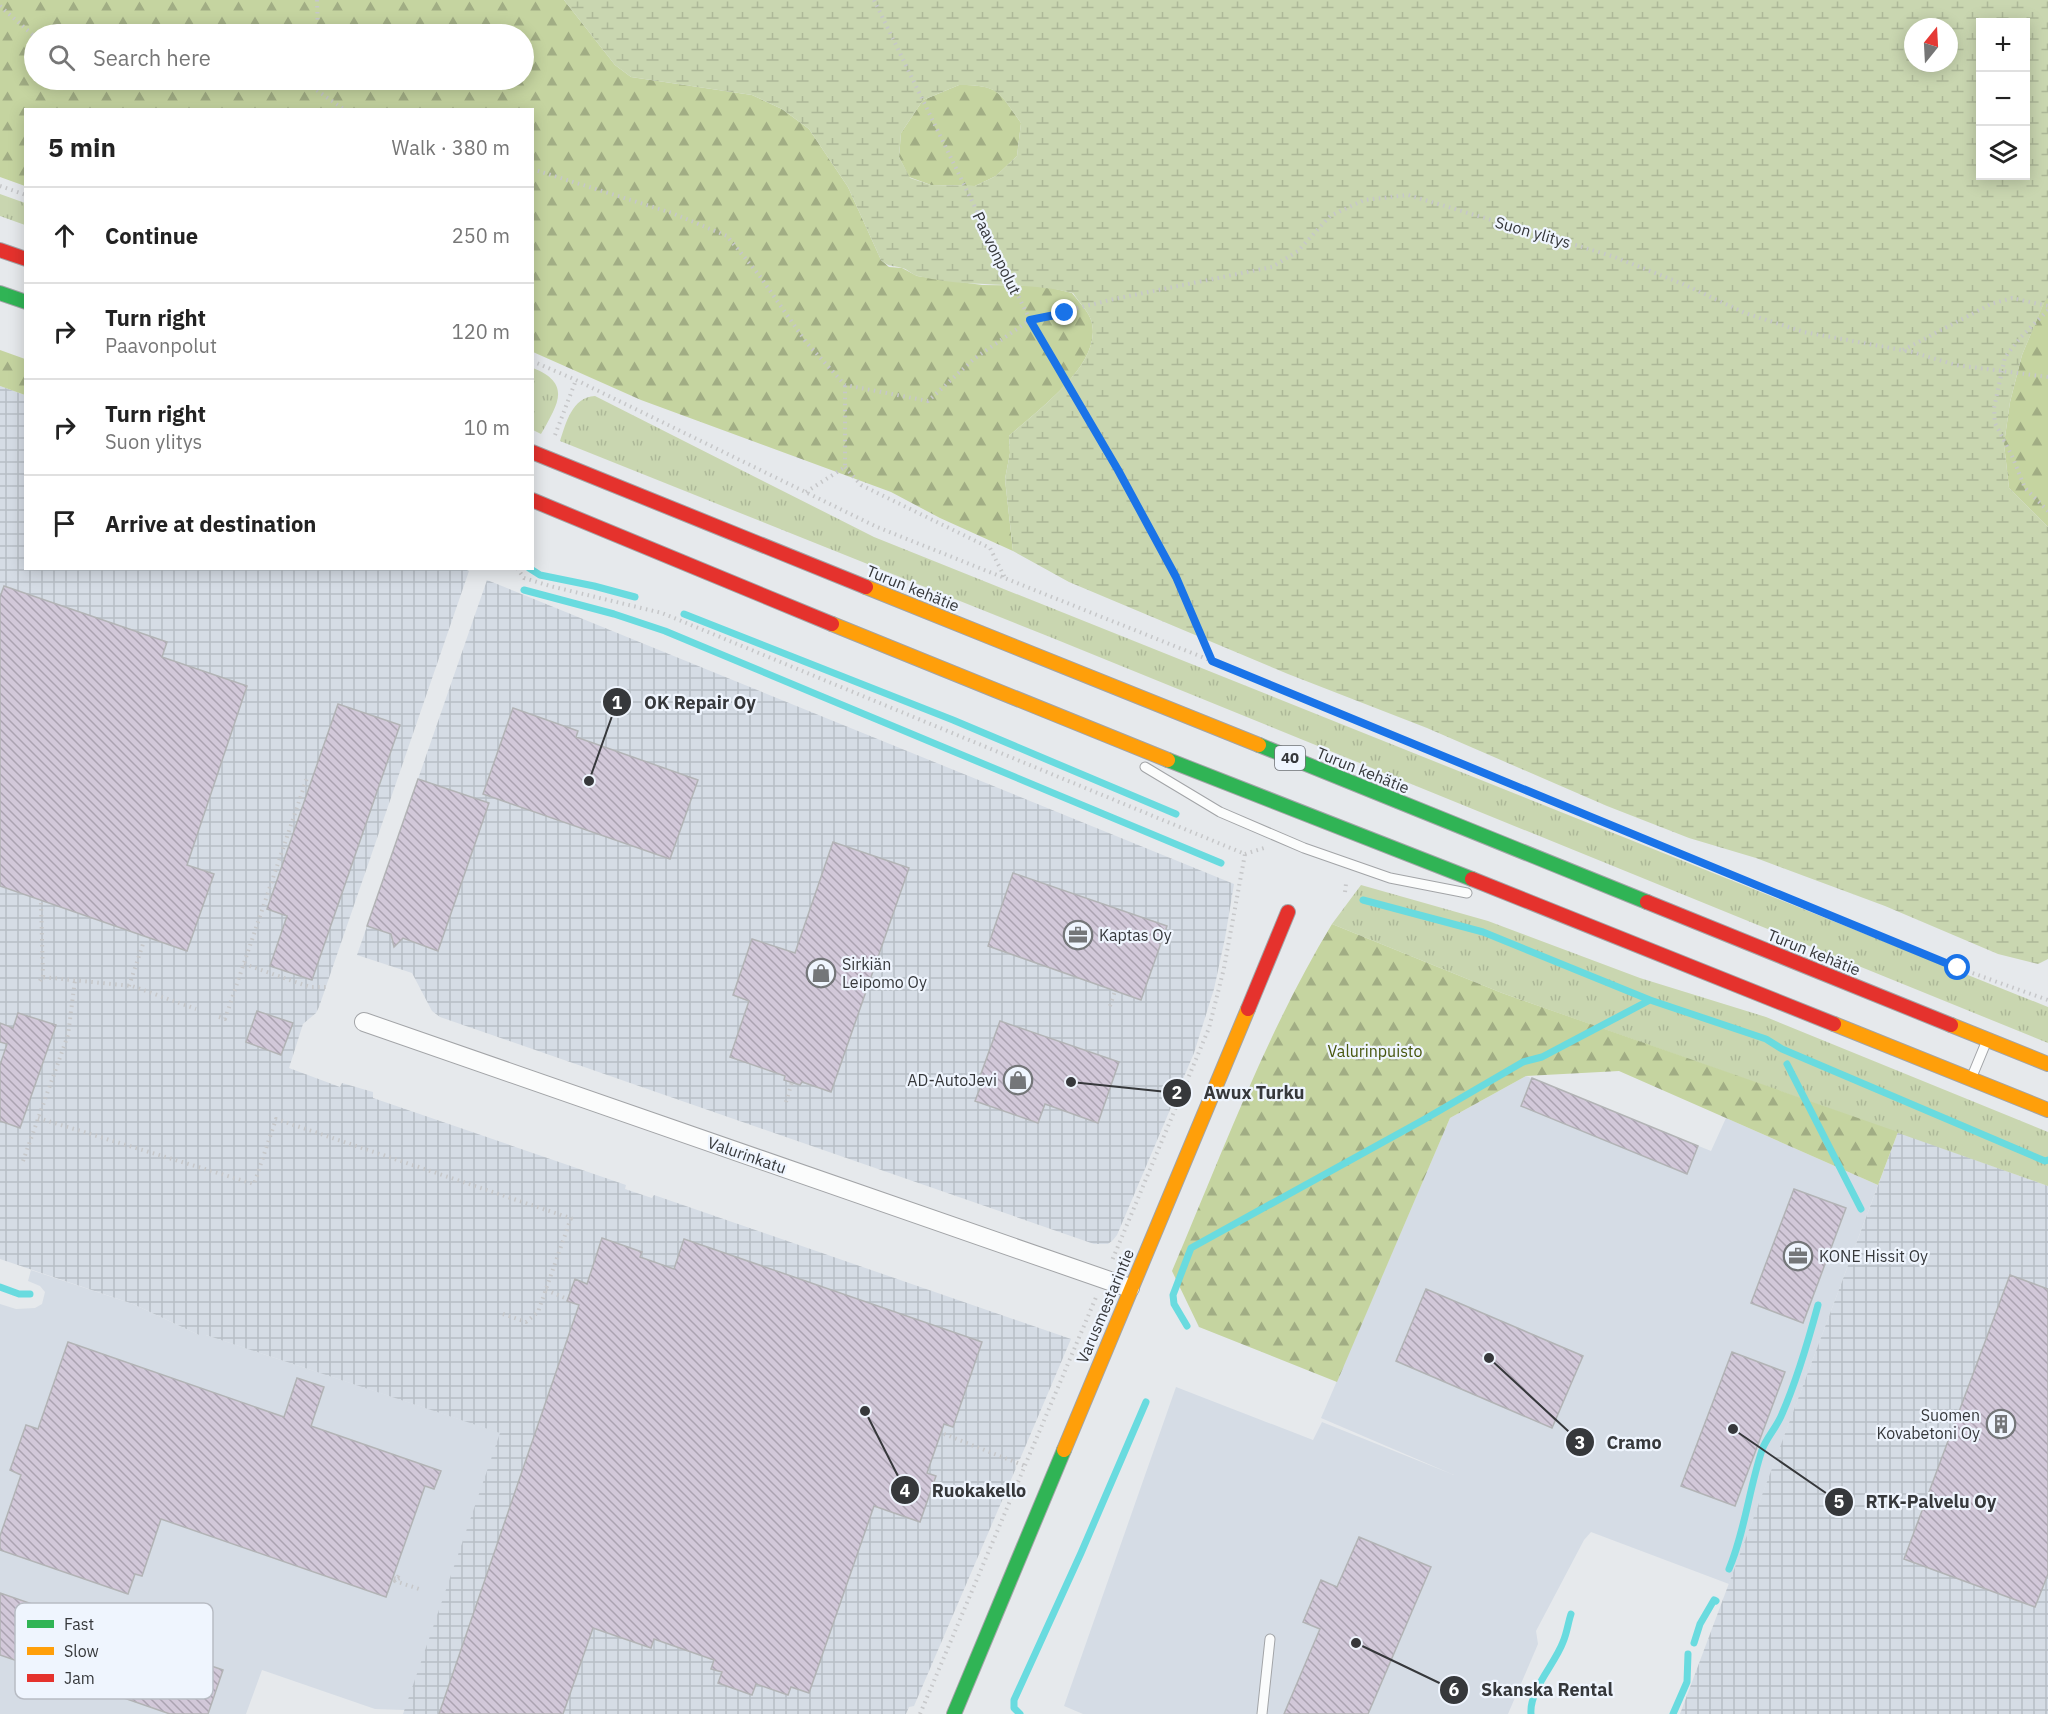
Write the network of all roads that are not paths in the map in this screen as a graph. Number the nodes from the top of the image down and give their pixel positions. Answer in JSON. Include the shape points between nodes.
{"nodes":[{"id":1,"x":0,"y":250,"type":"edge"},
{"id":2,"x":24,"y":258,"type":"edge"},
{"id":3,"x":0,"y":293,"type":"edge"},
{"id":4,"x":24,"y":301,"type":"edge"},
{"id":5,"x":534,"y":453,"type":"edge"},
{"id":6,"x":534,"y":501,"type":"edge"},
{"id":7,"x":1071,"y":722,"type":"junction"},
{"id":8,"x":1120,"y":752,"type":"dead end"},
{"id":9,"x":1140,"y":764,"type":"dead end"},
{"id":10,"x":1472,"y":894,"type":"dead end"},
{"id":11,"x":1496,"y":898,"type":"dead end"},
{"id":12,"x":1543,"y":907,"type":"junction"},
{"id":13,"x":1288,"y":912,"type":"dead end"},
{"id":14,"x":364,"y":1022,"type":"dead end"},
{"id":15,"x":1987,"y":1040,"type":"junction"},
{"id":16,"x":2048,"y":1064,"type":"edge"},
{"id":17,"x":1971,"y":1079,"type":"junction"},
{"id":18,"x":2048,"y":1110,"type":"edge"},
{"id":19,"x":1130,"y":1288,"type":"junction"},
{"id":20,"x":1270,"y":1639,"type":"dead end"},
{"id":21,"x":954,"y":1714,"type":"edge"},
{"id":22,"x":1262,"y":1714,"type":"edge"}],
"edges":[{"from":1,"to":2,"type":"main road"},
{"from":3,"to":4,"type":"main road"},
{"from":5,"to":15,"type":"main road","name":"Turun kehätie","number":"40"},
{"from":6,"to":7,"type":"main road"},
{"from":7,"to":8,"type":"lane"},
{"from":7,"to":12,"type":"main road"},
{"from":9,"to":10,"type":"lane","via":[[1220,812],[1304,848],[1390,878]]},
{"from":11,"to":12,"type":"lane"},
{"from":12,"to":17,"type":"main road"},
{"from":13,"to":19,"type":"main road","name":"Varusmestarintie"},
{"from":14,"to":19,"type":"street","name":"Valurinkatu"},
{"from":15,"to":16,"type":"main road","name":"Turun kehätie","number":"40"},
{"from":15,"to":17,"type":"lane"},
{"from":17,"to":18,"type":"main road"},
{"from":19,"to":21,"type":"main road","name":"Varusmestarintie"},
{"from":20,"to":22,"type":"lane"}]}
